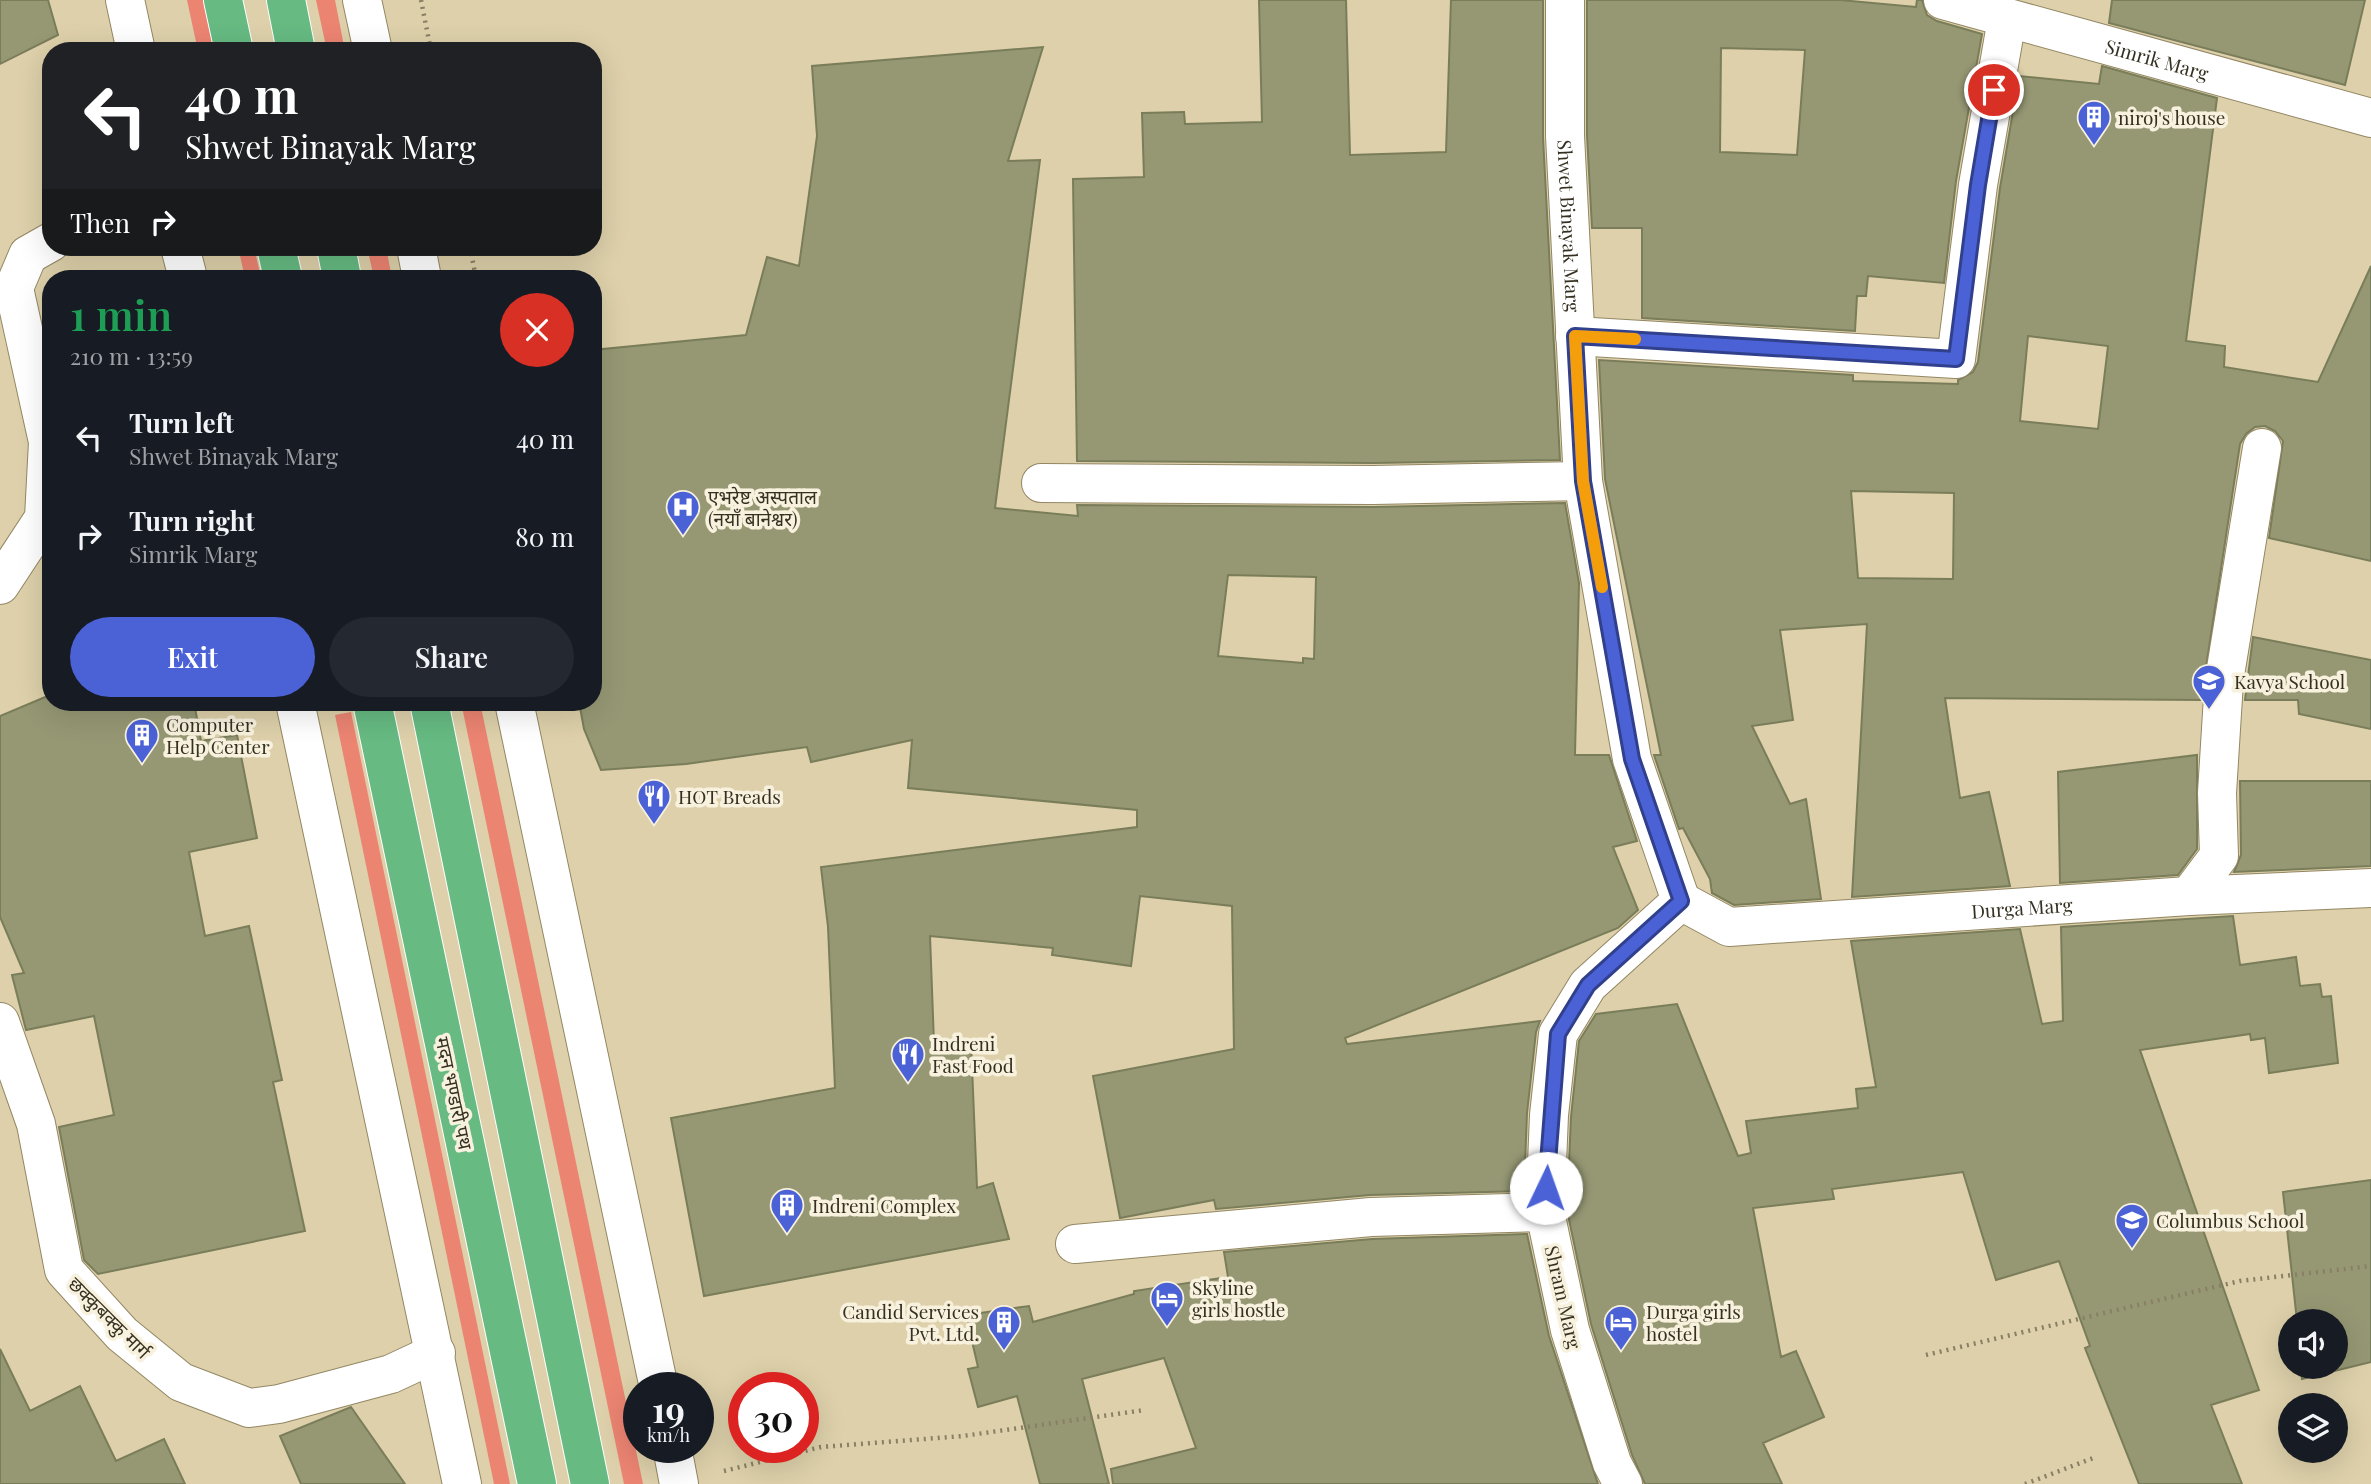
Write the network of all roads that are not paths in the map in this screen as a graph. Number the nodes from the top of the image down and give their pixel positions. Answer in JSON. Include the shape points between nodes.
{"nodes":[{"id":1,"x":125,"y":0,"type":"edge"},
{"id":2,"x":223,"y":0,"type":"edge"},
{"id":3,"x":286,"y":0,"type":"edge"},
{"id":4,"x":362,"y":0,"type":"edge"},
{"id":5,"x":1565,"y":0,"type":"edge"},
{"id":6,"x":1943,"y":0,"type":"edge"},
{"id":7,"x":2007,"y":19,"type":"junction"},
{"id":8,"x":134,"y":42,"type":"edge"},
{"id":9,"x":232,"y":42,"type":"edge"},
{"id":10,"x":294,"y":42,"type":"edge"},
{"id":11,"x":371,"y":42,"type":"edge"},
{"id":12,"x":2371,"y":118,"type":"edge"},
{"id":13,"x":42,"y":247,"type":"edge"},
{"id":14,"x":1575,"y":336,"type":"junction"},
{"id":15,"x":42,"y":415,"type":"edge"},
{"id":16,"x":2262,"y":448,"type":"dead end"},
{"id":17,"x":1583,"y":481,"type":"junction"},
{"id":18,"x":1041,"y":483,"type":"dead end"},
{"id":19,"x":42,"y":521,"type":"edge"},
{"id":20,"x":0,"y":585,"type":"edge"},
{"id":21,"x":297,"y":711,"type":"edge"},
{"id":22,"x":374,"y":711,"type":"edge"},
{"id":23,"x":431,"y":711,"type":"edge"},
{"id":24,"x":516,"y":711,"type":"edge"},
{"id":25,"x":2371,"y":888,"type":"edge"},
{"id":26,"x":2189,"y":896,"type":"junction"},
{"id":27,"x":1681,"y":901,"type":"junction"},
{"id":28,"x":0,"y":1022,"type":"edge"},
{"id":29,"x":1545,"y":1212,"type":"junction"},
{"id":30,"x":1074,"y":1244,"type":"dead end"},
{"id":31,"x":436,"y":1353,"type":"junction"},
{"id":32,"x":656,"y":1372,"type":"edge"},
{"id":33,"x":463,"y":1484,"type":"edge"},
{"id":34,"x":537,"y":1484,"type":"edge"},
{"id":35,"x":590,"y":1484,"type":"edge"},
{"id":36,"x":1623,"y":1484,"type":"edge"}],
"edges":[{"from":1,"to":8,"type":"street"},
{"from":2,"to":9,"type":"highway"},
{"from":3,"to":10,"type":"highway"},
{"from":4,"to":11,"type":"street"},
{"from":5,"to":14,"type":"street","name":"Shwet Binayak Marg","via":[[1565,136]]},
{"from":6,"to":7,"type":"street","name":"Simrik Marg"},
{"from":7,"to":12,"type":"street","name":"Simrik Marg"},
{"from":7,"to":14,"type":"street","via":[[1978,185],[1956,359]]},
{"from":13,"to":15,"type":"street","via":[[28,255],[14,288]]},
{"from":14,"to":17,"type":"street","name":"Shwet Binayak Marg"},
{"from":16,"to":26,"type":"street","via":[[2224,681],[2218,856]]},
{"from":17,"to":18,"type":"street"},
{"from":17,"to":27,"type":"street","name":"Shwet Binayak Marg","via":[[1632,759]]},
{"from":19,"to":20,"type":"street"},
{"from":21,"to":31,"type":"street"},
{"from":22,"to":34,"type":"highway","name":"मदन भण्डारी पथ"},
{"from":23,"to":35,"type":"highway"},
{"from":24,"to":32,"type":"street"},
{"from":25,"to":26,"type":"street","name":"Durga Marg"},
{"from":26,"to":27,"type":"street","name":"Durga Marg","via":[[1729,927]]},
{"from":27,"to":29,"type":"street","name":"Shram Marg","via":[[1588,985],[1558,1034]]},
{"from":28,"to":31,"type":"street","name":"छक्कुबक्कु मार्ग","via":[[37,1124],[64,1270],[122,1334],[181,1382],[249,1408],[391,1374]]},
{"from":29,"to":30,"type":"street","via":[[1371,1217]]},
{"from":29,"to":36,"type":"street","name":"Shram Marg","via":[[1570,1330],[1612,1463]]},
{"from":31,"to":33,"type":"street"}]}
